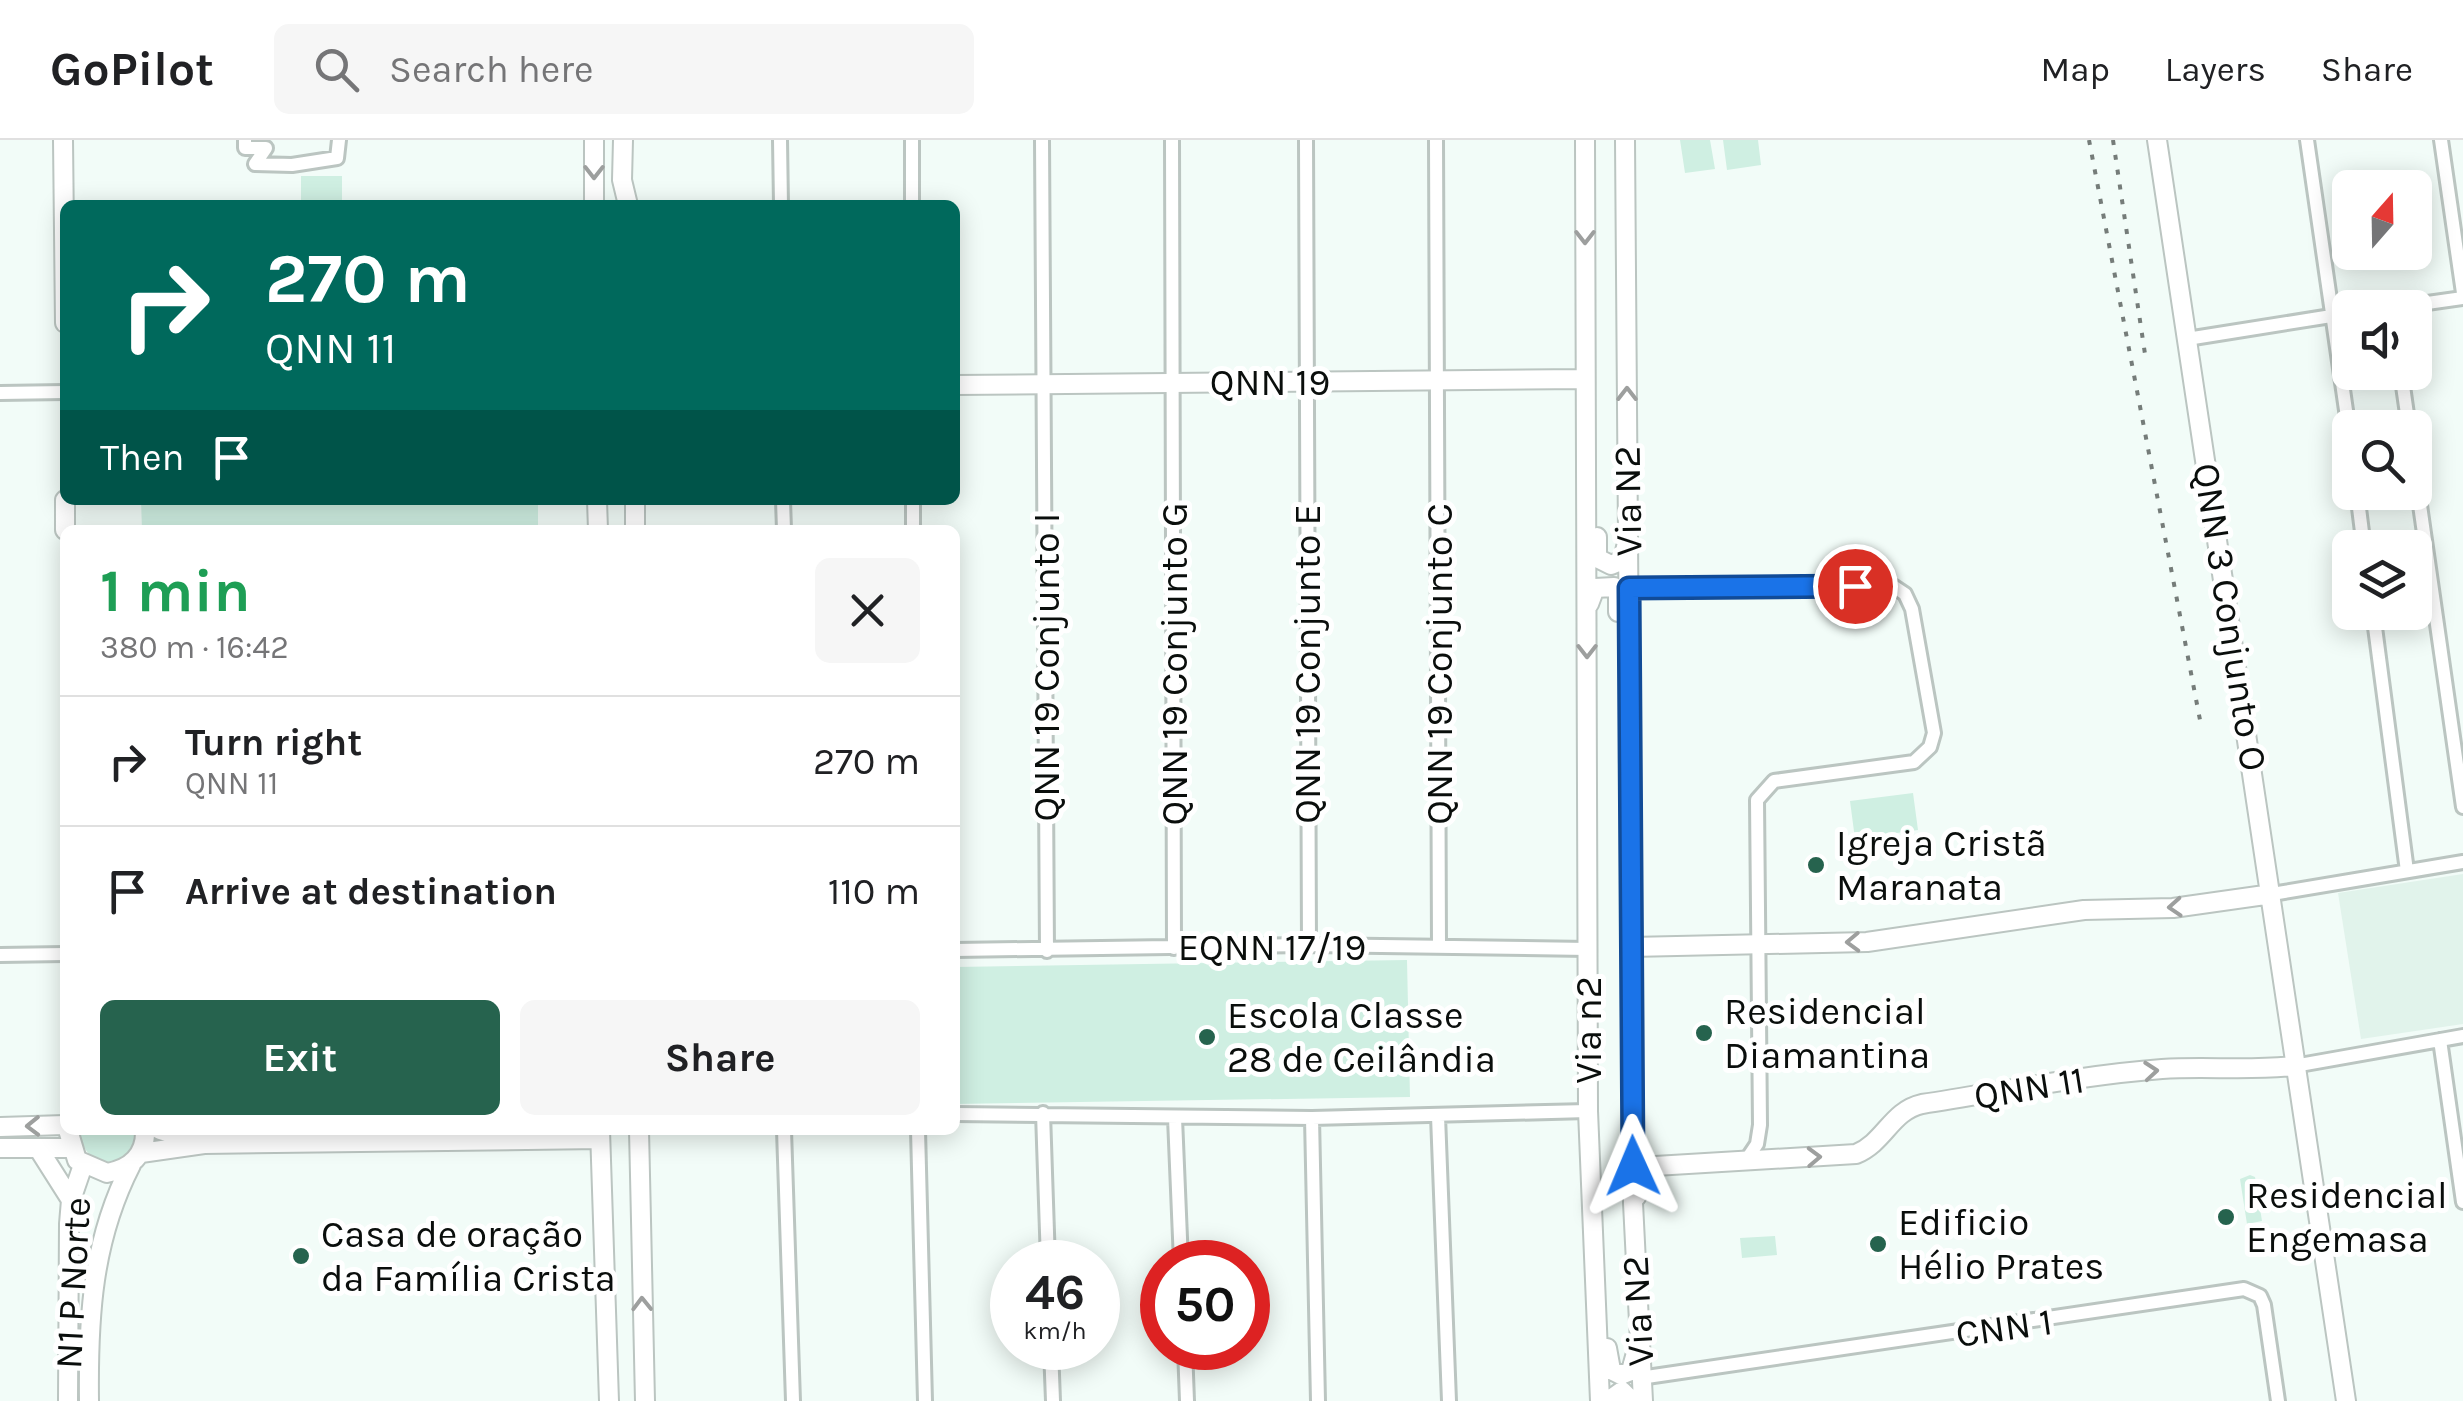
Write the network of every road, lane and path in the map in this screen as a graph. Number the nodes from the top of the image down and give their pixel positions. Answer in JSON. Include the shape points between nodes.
{"nodes":[{"id":1,"x":63,"y":140,"type":"edge"},
{"id":2,"x":246,"y":140,"type":"edge"},
{"id":3,"x":339,"y":140,"type":"edge"},
{"id":4,"x":594,"y":140,"type":"edge"},
{"id":5,"x":623,"y":140,"type":"edge"},
{"id":6,"x":632,"y":140,"type":"edge"},
{"id":7,"x":780,"y":140,"type":"edge"},
{"id":8,"x":912,"y":140,"type":"edge"},
{"id":9,"x":1042,"y":140,"type":"edge"},
{"id":10,"x":1172,"y":140,"type":"edge"},
{"id":11,"x":1306,"y":140,"type":"edge"},
{"id":12,"x":1436,"y":140,"type":"edge"},
{"id":13,"x":1585,"y":140,"type":"edge"},
{"id":14,"x":1616,"y":140,"type":"edge"},
{"id":15,"x":1626,"y":140,"type":"edge"},
{"id":16,"x":2158,"y":140,"type":"edge"},
{"id":17,"x":2307,"y":140,"type":"edge"},
{"id":18,"x":2441,"y":140,"type":"edge"},
{"id":19,"x":64,"y":200,"type":"edge"},
{"id":20,"x":594,"y":200,"type":"edge"},
{"id":21,"x":628,"y":200,"type":"edge"},
{"id":22,"x":630,"y":200,"type":"edge"},
{"id":23,"x":781,"y":200,"type":"edge"},
{"id":24,"x":912,"y":200,"type":"edge"},
{"id":25,"x":1625,"y":237,"type":"junction"},
{"id":26,"x":2463,"y":296,"type":"edge"},
{"id":27,"x":2432,"y":301,"type":"edge"},
{"id":28,"x":2332,"y":303,"type":"edge"},
{"id":29,"x":2332,"y":316,"type":"edge"},
{"id":30,"x":2188,"y":339,"type":"junction"},
{"id":31,"x":1173,"y":381,"type":"junction"},
{"id":32,"x":1439,"y":382,"type":"junction"},
{"id":33,"x":1306,"y":383,"type":"junction"},
{"id":34,"x":1585,"y":383,"type":"junction"},
{"id":35,"x":1045,"y":384,"type":"junction"},
{"id":36,"x":960,"y":385,"type":"edge"},
{"id":37,"x":60,"y":392,"type":"edge"},
{"id":38,"x":0,"y":394,"type":"edge"},
{"id":39,"x":2421,"y":510,"type":"edge"},
{"id":40,"x":1629,"y":537,"type":"junction"},
{"id":41,"x":1621,"y":587,"type":"junction"},
{"id":42,"x":1587,"y":612,"type":"junction"},
{"id":43,"x":2375,"y":630,"type":"edge"},
{"id":44,"x":2463,"y":806,"type":"edge"},
{"id":45,"x":2463,"y":862,"type":"edge"},
{"id":46,"x":2406,"y":871,"type":"junction"},
{"id":47,"x":2272,"y":894,"type":"junction"},
{"id":48,"x":1757,"y":945,"type":"junction"},
{"id":49,"x":1309,"y":946,"type":"junction"},
{"id":50,"x":1439,"y":946,"type":"junction"},
{"id":51,"x":1174,"y":948,"type":"junction"},
{"id":52,"x":1631,"y":948,"type":"junction"},
{"id":53,"x":1588,"y":949,"type":"junction"},
{"id":54,"x":960,"y":950,"type":"edge"},
{"id":55,"x":1047,"y":951,"type":"junction"},
{"id":56,"x":0,"y":954,"type":"edge"},
{"id":57,"x":60,"y":954,"type":"edge"},
{"id":58,"x":2463,"y":1036,"type":"edge"},
{"id":59,"x":2440,"y":1040,"type":"junction"},
{"id":60,"x":2294,"y":1066,"type":"junction"},
{"id":61,"x":1588,"y":1111,"type":"junction"},
{"id":62,"x":1043,"y":1113,"type":"junction"},
{"id":63,"x":960,"y":1114,"type":"edge"},
{"id":64,"x":1438,"y":1116,"type":"junction"},
{"id":65,"x":1176,"y":1118,"type":"junction"},
{"id":66,"x":1312,"y":1118,"type":"junction"},
{"id":67,"x":0,"y":1127,"type":"edge"},
{"id":68,"x":60,"y":1134,"type":"edge"},
{"id":69,"x":68,"y":1135,"type":"edge"},
{"id":70,"x":143,"y":1135,"type":"edge"},
{"id":71,"x":176,"y":1135,"type":"edge"},
{"id":72,"x":560,"y":1135,"type":"edge"},
{"id":73,"x":600,"y":1135,"type":"edge"},
{"id":74,"x":638,"y":1135,"type":"edge"},
{"id":75,"x":784,"y":1135,"type":"edge"},
{"id":76,"x":918,"y":1135,"type":"edge"},
{"id":77,"x":204,"y":1144,"type":"junction"},
{"id":78,"x":0,"y":1148,"type":"edge"},
{"id":79,"x":38,"y":1148,"type":"junction"},
{"id":80,"x":136,"y":1159,"type":"junction"},
{"id":81,"x":1747,"y":1159,"type":"junction"},
{"id":82,"x":82,"y":1165,"type":"junction"},
{"id":83,"x":1590,"y":1194,"type":"junction"},
{"id":84,"x":71,"y":1200,"type":"junction"},
{"id":85,"x":1633,"y":1202,"type":"junction"},
{"id":86,"x":2463,"y":1202,"type":"edge"},
{"id":87,"x":1047,"y":1240,"type":"edge"},
{"id":88,"x":1181,"y":1240,"type":"edge"},
{"id":89,"x":602,"y":1289,"type":"junction"},
{"id":90,"x":1638,"y":1344,"type":"junction"},
{"id":91,"x":1051,"y":1370,"type":"edge"},
{"id":92,"x":1186,"y":1370,"type":"edge"},
{"id":93,"x":1640,"y":1378,"type":"junction"},
{"id":94,"x":68,"y":1401,"type":"edge"},
{"id":95,"x":89,"y":1401,"type":"edge"},
{"id":96,"x":609,"y":1401,"type":"edge"},
{"id":97,"x":617,"y":1401,"type":"edge"},
{"id":98,"x":646,"y":1401,"type":"edge"},
{"id":99,"x":793,"y":1401,"type":"edge"},
{"id":100,"x":925,"y":1401,"type":"edge"},
{"id":101,"x":1052,"y":1401,"type":"edge"},
{"id":102,"x":1187,"y":1401,"type":"edge"},
{"id":103,"x":1318,"y":1401,"type":"edge"},
{"id":104,"x":1450,"y":1401,"type":"edge"},
{"id":105,"x":1600,"y":1401,"type":"edge"},
{"id":106,"x":1608,"y":1401,"type":"edge"},
{"id":107,"x":1632,"y":1401,"type":"edge"},
{"id":108,"x":1643,"y":1401,"type":"edge"},
{"id":109,"x":2278,"y":1401,"type":"edge"},
{"id":110,"x":2346,"y":1401,"type":"edge"}],
"edges":[{"from":1,"to":19,"type":"main road"},
{"from":2,"to":3,"type":"street","via":[[245,148],[266,148],[255,164],[292,165],[337,158]]},
{"from":4,"to":20,"type":"main road","one_way":true},
{"from":5,"to":21,"type":"main road"},
{"from":6,"to":22,"type":"main road"},
{"from":7,"to":23,"type":"street"},
{"from":8,"to":24,"type":"street"},
{"from":9,"to":35,"type":"street","name":"QNN 19 Conjunto I"},
{"from":10,"to":31,"type":"street","name":"QNN 19 Conjunto G"},
{"from":11,"to":33,"type":"street","name":"QNN 19 Conjunto E"},
{"from":12,"to":32,"type":"street","name":"QNN 19 Conjunto C"},
{"from":13,"to":34,"type":"main road","one_way":true},
{"from":14,"to":25,"type":"main road"},
{"from":15,"to":25,"type":"main road","name":"Via N2"},
{"from":16,"to":30,"type":"main road","name":"QNN 3 Conjunto O"},
{"from":17,"to":28,"type":"street"},
{"from":18,"to":26,"type":"street"},
{"from":40,"to":25,"type":"main road","name":"Via N2","one_way":true},
{"from":26,"to":27,"type":"street"},
{"from":29,"to":30,"type":"street"},
{"from":30,"to":47,"type":"main road","name":"QNN 3 Conjunto O"},
{"from":31,"to":33,"type":"main road","name":"QNN 19"},
{"from":31,"to":35,"type":"main road","name":"QNN 19"},
{"from":31,"to":51,"type":"street","name":"QNN 19 Conjunto G"},
{"from":32,"to":33,"type":"main road","name":"QNN 19"},
{"from":32,"to":34,"type":"main road","name":"QNN 19"},
{"from":32,"to":50,"type":"street","name":"QNN 19 Conjunto C"},
{"from":33,"to":49,"type":"street","name":"QNN 19 Conjunto E"},
{"from":34,"to":40,"type":"main road","via":[[1596,449],[1597,558],[1612,565],[1624,560]]},
{"from":34,"to":42,"type":"main road","name":"Via n2"},
{"from":35,"to":36,"type":"main road","name":"QNN 19"},
{"from":35,"to":55,"type":"street","name":"QNN 19 Conjunto I"},
{"from":37,"to":38,"type":"street"},
{"from":39,"to":44,"type":"street"},
{"from":40,"to":41,"type":"main road","name":"Via N2"},
{"from":41,"to":42,"type":"main road","via":[[1595,588]]},
{"from":41,"to":48,"type":"street","via":[[1894,586],[1910,601],[1934,733],[1930,747],[1914,762],[1766,786],[1756,807]]},
{"from":41,"to":52,"type":"main road","name":"Via N2","via":[[1619,697],[1630,787]]},
{"from":42,"to":53,"type":"main road","name":"Via n2","one_way":true},
{"from":43,"to":46,"type":"street"},
{"from":45,"to":46,"type":"street"},
{"from":46,"to":47,"type":"street"},
{"from":47,"to":48,"type":"main road","one_way":true,"via":[[2173,908],[2084,910],[1867,942]]},
{"from":47,"to":60,"type":"main road"},
{"from":48,"to":52,"type":"main road"},
{"from":48,"to":81,"type":"street","via":[[1760,1132]]},
{"from":49,"to":50,"type":"street","name":"EQNN 17/19"},
{"from":49,"to":51,"type":"street","name":"EQNN 17/19"},
{"from":50,"to":53,"type":"street","name":"EQNN 17/19"},
{"from":51,"to":55,"type":"street","name":"EQNN 17/19"},
{"from":52,"to":85,"type":"main road","name":"Via N2"},
{"from":53,"to":61,"type":"main road","name":"Via n2"},
{"from":54,"to":55,"type":"street","name":"EQNN 17/19"},
{"from":56,"to":57,"type":"street"},
{"from":58,"to":59,"type":"street"},
{"from":59,"to":60,"type":"street"},
{"from":59,"to":86,"type":"street"},
{"from":81,"to":60,"type":"main road","name":"QNN 11","one_way":true,"via":[[1856,1154],[1902,1110],[1922,1104],[2139,1071]]},
{"from":60,"to":110,"type":"main road"},
{"from":61,"to":64,"type":"street"},
{"from":61,"to":83,"type":"main road","name":"Via N2"},
{"from":62,"to":63,"type":"street"},
{"from":62,"to":65,"type":"street"},
{"from":62,"to":87,"type":"street"},
{"from":64,"to":66,"type":"street"},
{"from":64,"to":104,"type":"street"},
{"from":65,"to":66,"type":"street"},
{"from":65,"to":88,"type":"street"},
{"from":66,"to":103,"type":"street"},
{"from":68,"to":67,"type":"main road","one_way":true},
{"from":69,"to":79,"type":"main road"},
{"from":69,"to":82,"type":"main road"},
{"from":70,"to":80,"type":"main road","name":"N1 P Norte"},
{"from":71,"to":77,"type":"main road"},
{"from":72,"to":77,"type":"main road"},
{"from":73,"to":89,"type":"main road"},
{"from":98,"to":74,"type":"main road","one_way":true},
{"from":75,"to":99,"type":"street"},
{"from":76,"to":100,"type":"street"},
{"from":77,"to":80,"type":"main road"},
{"from":78,"to":79,"type":"main road"},
{"from":79,"to":84,"type":"main road"},
{"from":80,"to":82,"type":"main road","via":[[107,1173]]},
{"from":80,"to":95,"type":"main road","name":"N1 P Norte","via":[[97,1253]]},
{"from":81,"to":85,"type":"main road","name":"QNN 11","via":[[1655,1166]]},
{"from":82,"to":84,"type":"main road","name":"N1 P Norte"},
{"from":83,"to":90,"type":"main road","via":[[1611,1370],[1630,1372]]},
{"from":83,"to":105,"type":"main road","name":"Via N2"},
{"from":84,"to":94,"type":"main road","name":"N1 P Norte"},
{"from":85,"to":90,"type":"main road","name":"Via N2"},
{"from":89,"to":96,"type":"main road"},
{"from":89,"to":97,"type":"main road"},
{"from":90,"to":93,"type":"main road","name":"Via N2"},
{"from":91,"to":101,"type":"street"},
{"from":92,"to":102,"type":"street"},
{"from":93,"to":108,"type":"main road","name":"Via N2"},
{"from":93,"to":109,"type":"street","name":"CNN 1","via":[[2244,1290],[2264,1305]]},
{"from":106,"to":107,"type":"main road","via":[[1622,1391]]}]}
